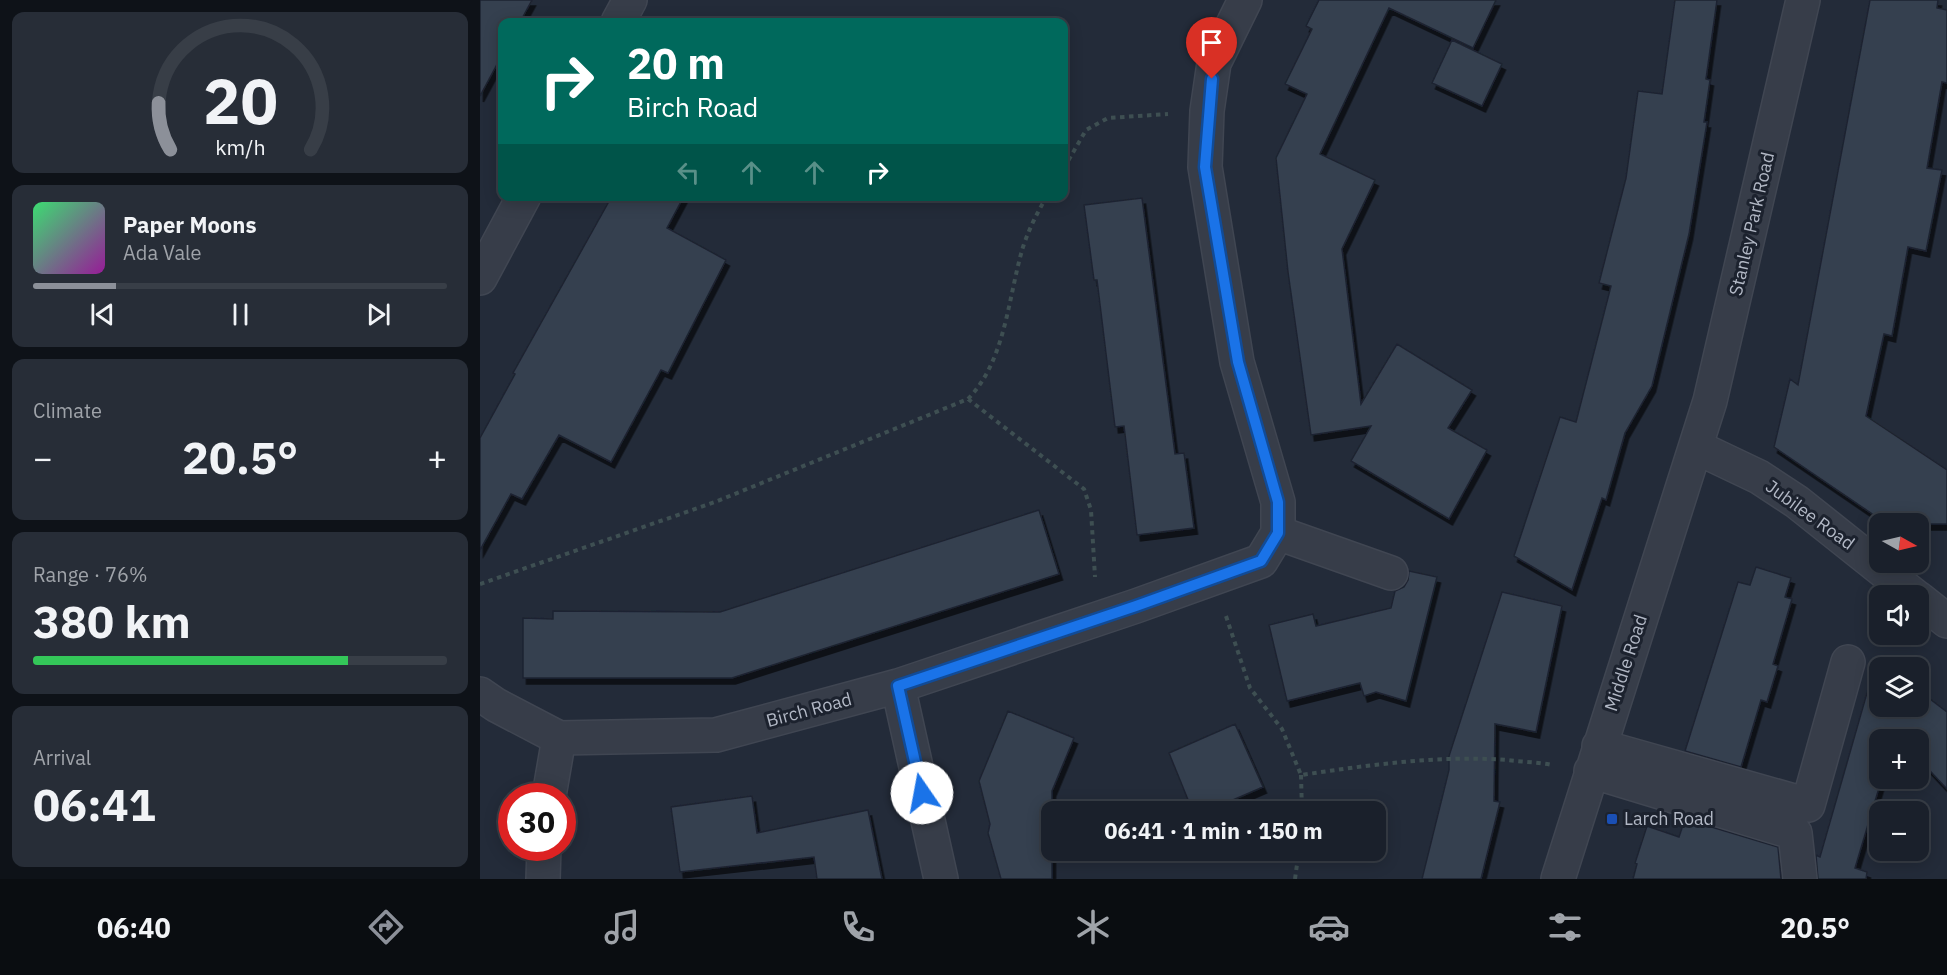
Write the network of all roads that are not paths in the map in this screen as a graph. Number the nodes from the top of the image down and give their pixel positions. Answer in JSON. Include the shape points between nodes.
{"nodes":[{"id":1,"x":630,"y":0,"type":"edge"},
{"id":2,"x":1245,"y":0,"type":"edge"},
{"id":3,"x":1803,"y":0,"type":"edge"},
{"id":4,"x":620,"y":18,"type":"edge"},
{"id":5,"x":521,"y":201,"type":"edge"},
{"id":6,"x":480,"y":278,"type":"edge"},
{"id":7,"x":1696,"y":447,"type":"junction"},
{"id":8,"x":1278,"y":533,"type":"junction"},
{"id":9,"x":1391,"y":573,"type":"dead end"},
{"id":10,"x":1902,"y":585,"type":"edge"},
{"id":11,"x":1929,"y":607,"type":"edge"},
{"id":12,"x":1947,"y":621,"type":"edge"},
{"id":13,"x":1848,"y":662,"type":"dead end"},
{"id":14,"x":898,"y":686,"type":"junction"},
{"id":15,"x":480,"y":694,"type":"edge"},
{"id":16,"x":559,"y":738,"type":"junction"},
{"id":17,"x":1593,"y":764,"type":"junction"},
{"id":18,"x":551,"y":783,"type":"edge"},
{"id":19,"x":544,"y":861,"type":"edge"},
{"id":20,"x":543,"y":879,"type":"edge"},
{"id":21,"x":941,"y":879,"type":"edge"},
{"id":22,"x":1558,"y":879,"type":"edge"},
{"id":23,"x":1800,"y":879,"type":"edge"}],
"edges":[{"from":1,"to":4,"type":"street"},
{"from":2,"to":8,"type":"street","via":[[1214,63],[1205,167],[1238,362],[1278,502]]},
{"from":3,"to":7,"type":"street","name":"Stanley Park Road"},
{"from":5,"to":6,"type":"street"},
{"from":7,"to":10,"type":"street","name":"Jubilee Road","via":[[1759,477],[1797,502]]},
{"from":7,"to":17,"type":"street","name":"Middle Road"},
{"from":8,"to":9,"type":"street"},
{"from":8,"to":14,"type":"street","name":"Birch Road","via":[[1261,561]]},
{"from":11,"to":12,"type":"street","name":"Jubilee Road"},
{"from":13,"to":17,"type":"street","via":[[1808,805]]},
{"from":14,"to":16,"type":"street","name":"Birch Road","via":[[717,735]]},
{"from":14,"to":21,"type":"street"},
{"from":15,"to":16,"type":"street","name":"Birch Road"},
{"from":16,"to":18,"type":"street"},
{"from":17,"to":22,"type":"street","name":"Middle Road"},
{"from":17,"to":23,"type":"street","via":[[1795,833]]},
{"from":19,"to":20,"type":"street"}]}
